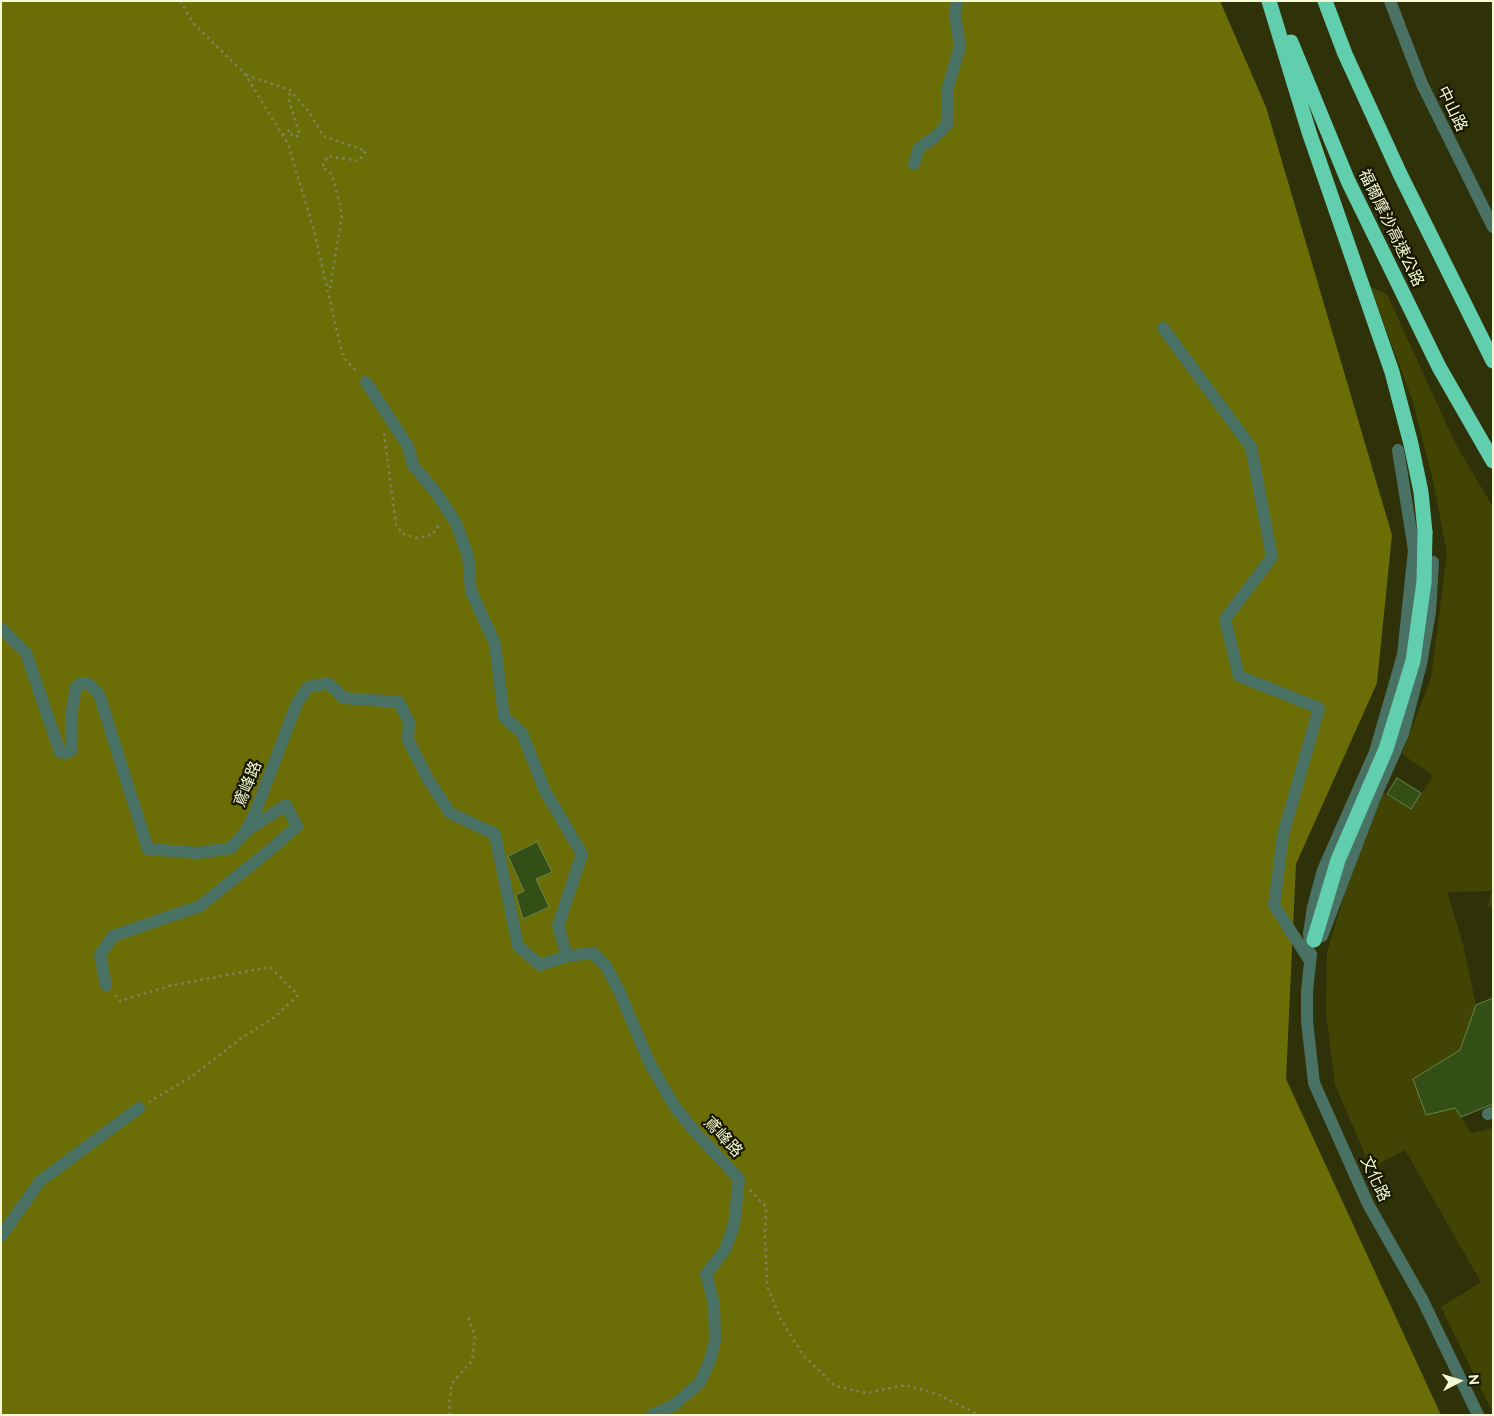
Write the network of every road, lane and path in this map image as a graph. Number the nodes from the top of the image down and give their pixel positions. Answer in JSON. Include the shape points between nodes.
{"nodes":[{"id":1,"x":180,"y":1,"type":"edge"},
{"id":2,"x":957,"y":1,"type":"edge"},
{"id":3,"x":1269,"y":1,"type":"edge"},
{"id":4,"x":1275,"y":1,"type":"edge"},
{"id":5,"x":1324,"y":1,"type":"edge"},
{"id":6,"x":1390,"y":1,"type":"edge"},
{"id":7,"x":245,"y":74,"type":"junction"},
{"id":8,"x":290,"y":90,"type":"junction"},
{"id":9,"x":282,"y":135,"type":"junction"},
{"id":10,"x":914,"y":164,"type":"dead end"},
{"id":11,"x":1493,"y":227,"type":"edge"},
{"id":12,"x":330,"y":290,"type":"junction"},
{"id":13,"x":1163,"y":328,"type":"dead end"},
{"id":14,"x":1493,"y":360,"type":"edge"},
{"id":15,"x":366,"y":382,"type":"joint"},
{"id":16,"x":384,"y":432,"type":"dead end"},
{"id":17,"x":1398,"y":450,"type":"dead end"},
{"id":18,"x":1493,"y":461,"type":"edge"},
{"id":19,"x":440,"y":499,"type":"junction"},
{"id":20,"x":1433,"y":562,"type":"dead end"},
{"id":21,"x":1,"y":628,"type":"edge"},
{"id":22,"x":246,"y":830,"type":"junction"},
{"id":23,"x":1314,"y":940,"type":"joint"},
{"id":24,"x":568,"y":956,"type":"junction"},
{"id":25,"x":1311,"y":958,"type":"junction"},
{"id":26,"x":106,"y":985,"type":"joint"},
{"id":27,"x":139,"y":1108,"type":"joint"},
{"id":28,"x":740,"y":1179,"type":"junction"},
{"id":29,"x":1,"y":1236,"type":"edge"},
{"id":30,"x":468,"y":1316,"type":"dead end"},
{"id":31,"x":450,"y":1415,"type":"edge"},
{"id":32,"x":652,"y":1415,"type":"edge"},
{"id":33,"x":978,"y":1415,"type":"edge"},
{"id":34,"x":1478,"y":1415,"type":"edge"}],
"edges":[{"from":1,"to":7,"type":"path","via":[[194,24]]},
{"from":2,"to":10,"type":"street","via":[[955,15],[960,46],[948,87],[948,123],[919,148]]},
{"from":3,"to":23,"type":"highway","bridge":true,"via":[[1309,132],[1392,372],[1421,492],[1425,532],[1424,582],[1413,660],[1388,740],[1338,860]]},
{"from":4,"to":18,"type":"highway","name":"福爾摩沙高速公路","via":[[1348,181],[1439,367]]},
{"from":5,"to":14,"type":"highway","name":"福爾摩沙高速公路","via":[[1400,174]]},
{"from":6,"to":11,"type":"street","name":"中山路","via":[[1422,84]]},
{"from":7,"to":8,"type":"path"},
{"from":7,"to":9,"type":"path"},
{"from":8,"to":9,"type":"path","via":[[289,101],[300,135],[292,135],[290,130]]},
{"from":8,"to":12,"type":"path","via":[[310,113],[323,136],[366,151],[359,161],[328,156],[322,167],[332,174],[342,214]]},
{"from":9,"to":12,"type":"path","via":[[288,144]]},
{"from":12,"to":15,"type":"path","via":[[343,357]]},
{"from":13,"to":25,"type":"street","via":[[1251,447],[1272,557],[1225,620],[1239,676],[1319,708],[1284,835],[1274,905]]},
{"from":15,"to":19,"type":"street","via":[[408,446],[413,465]]},
{"from":16,"to":19,"type":"path","via":[[396,525],[402,534],[417,538],[432,535],[440,526]]},
{"from":17,"to":25,"type":"street","via":[[1414,550],[1403,655],[1375,752],[1323,870],[1309,934]]},
{"from":19,"to":24,"type":"street","via":[[456,523],[468,556],[471,591],[495,644],[504,717],[522,733],[545,791],[582,854],[558,926]]},
{"from":20,"to":25,"type":"street","via":[[1422,664],[1403,734]]},
{"from":21,"to":22,"type":"street","name":"鳶峰路","via":[[26,653],[60,752],[72,750],[71,716],[76,687],[81,683],[89,684],[99,694],[148,848],[197,853],[231,848]]},
{"from":22,"to":24,"type":"street","name":"鳶峰路","via":[[297,703],[308,687],[328,683],[344,698],[399,702],[409,722],[408,740],[450,813],[495,834],[518,946],[540,965]]},
{"from":22,"to":26,"type":"street","via":[[286,805],[296,826],[200,906],[113,936],[100,954]]},
{"from":23,"to":25,"type":"street","name":"文化路"},
{"from":24,"to":28,"type":"street","name":"鳶峰路","via":[[593,953],[606,966],[650,1064],[675,1106]]},
{"from":25,"to":34,"type":"street","name":"文化路","via":[[1308,1021],[1314,1083],[1368,1204],[1422,1299]]},
{"from":26,"to":27,"type":"path","via":[[120,1001],[169,986],[270,967],[298,994],[274,1017],[191,1077]]},
{"from":27,"to":29,"type":"street","via":[[40,1182]]},
{"from":28,"to":32,"type":"street","name":"鳶峰路","via":[[734,1225],[725,1250],[706,1274],[714,1304],[715,1341],[710,1360],[700,1382],[674,1405]]},
{"from":28,"to":33,"type":"path","via":[[766,1207],[768,1285],[781,1320],[804,1356],[835,1386],[866,1393],[906,1385],[938,1394]]},
{"from":30,"to":31,"type":"path","via":[[475,1336],[472,1360],[452,1383]]}]}
